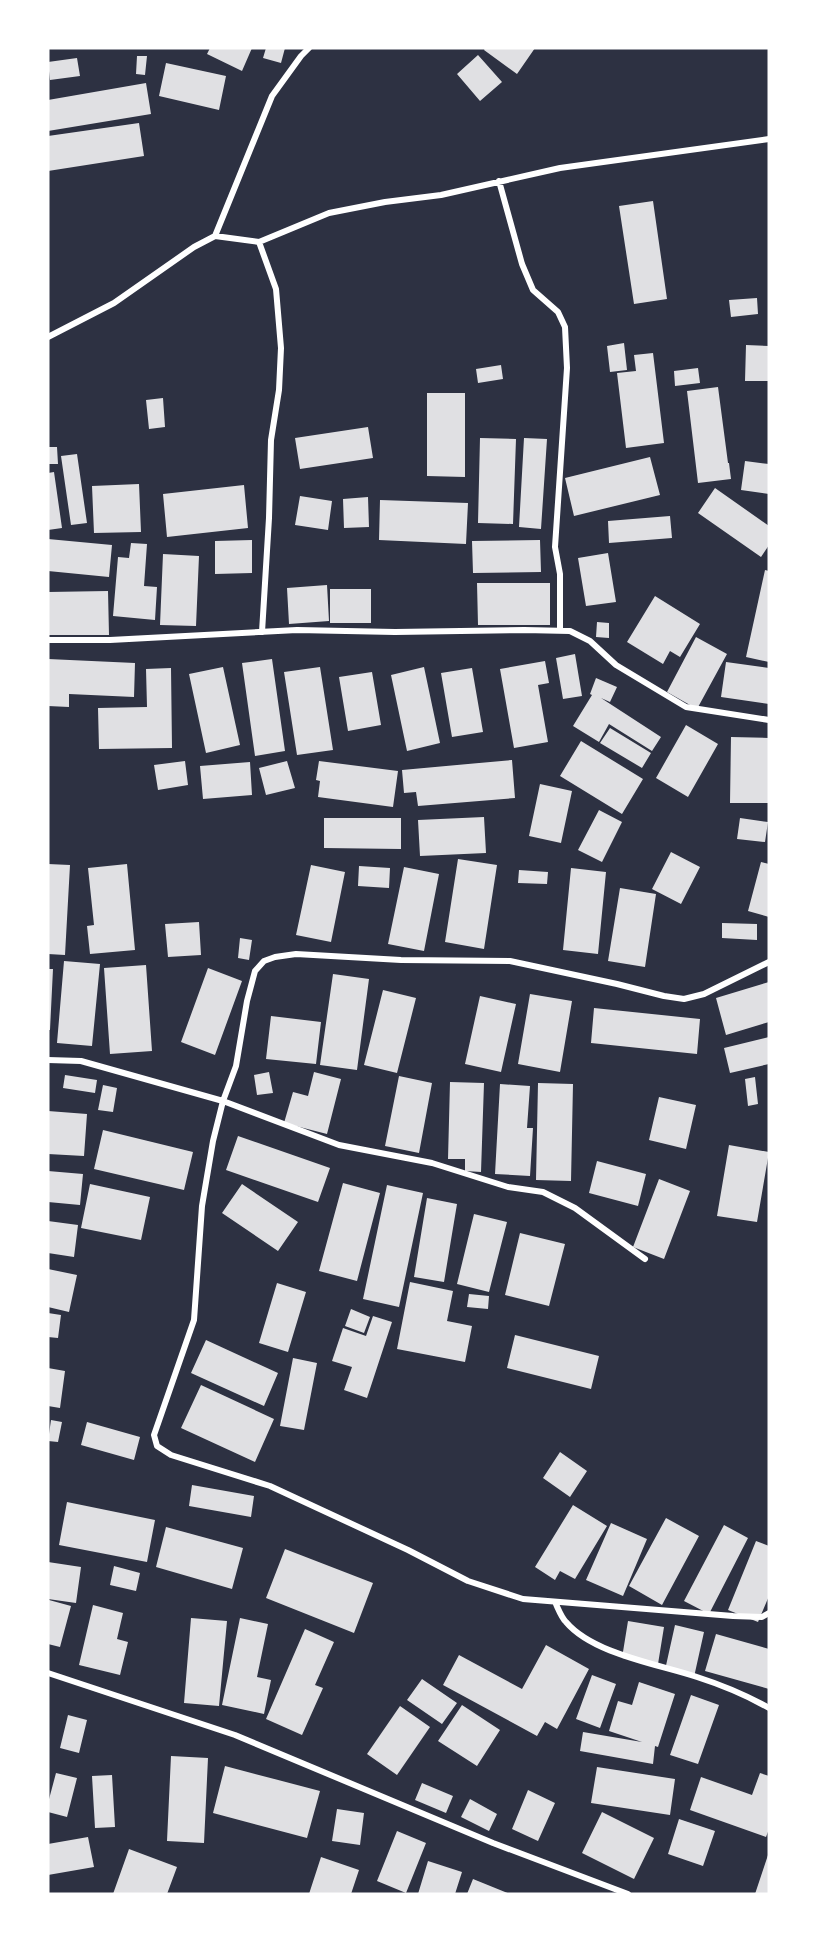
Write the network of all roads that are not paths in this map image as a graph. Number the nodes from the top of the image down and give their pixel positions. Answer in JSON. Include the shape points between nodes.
{"nodes":[{"id":1,"x":309,"y":48,"type":"edge"},
{"id":2,"x":769,"y":139,"type":"edge"},
{"id":3,"x":499,"y":181,"type":"junction"},
{"id":4,"x":215,"y":236,"type":"junction"},
{"id":5,"x":259,"y":242,"type":"junction"},
{"id":6,"x":48,"y":337,"type":"edge"},
{"id":7,"x":560,"y":631,"type":"junction"},
{"id":8,"x":262,"y":632,"type":"junction"},
{"id":9,"x":48,"y":640,"type":"edge"},
{"id":10,"x":769,"y":720,"type":"edge"},
{"id":11,"x":769,"y":962,"type":"edge"},
{"id":12,"x":48,"y":1059,"type":"edge"},
{"id":13,"x":223,"y":1101,"type":"junction"},
{"id":14,"x":645,"y":1259,"type":"dead end"},
{"id":15,"x":555,"y":1602,"type":"junction"},
{"id":16,"x":769,"y":1613,"type":"edge"},
{"id":17,"x":48,"y":1673,"type":"edge"},
{"id":18,"x":769,"y":1708,"type":"edge"},
{"id":19,"x":628,"y":1894,"type":"edge"}],
"edges":[{"from":1,"to":4,"type":"street","via":[[272,96]]},
{"from":2,"to":3,"type":"street","via":[[560,168]]},
{"from":3,"to":5,"type":"street","via":[[441,195],[329,213]]},
{"from":3,"to":7,"type":"street","via":[[533,290],[558,312],[566,327],[567,368],[555,547],[560,574]]},
{"from":4,"to":5,"type":"street"},
{"from":4,"to":6,"type":"street","via":[[114,303]]},
{"from":5,"to":8,"type":"street","via":[[276,289],[281,348],[271,440]]},
{"from":7,"to":8,"type":"street"},
{"from":7,"to":10,"type":"street","via":[[590,641],[616,665],[686,706]]},
{"from":8,"to":9,"type":"street"},
{"from":11,"to":13,"type":"street","via":[[704,994],[684,999],[510,961],[296,954],[275,957],[264,961],[255,971],[236,1066]]},
{"from":12,"to":13,"type":"street","via":[[81,1061]]},
{"from":13,"to":14,"type":"street","via":[[339,1145],[432,1163],[508,1187],[543,1192],[575,1208]]},
{"from":13,"to":15,"type":"street","via":[[202,1206],[194,1320],[158,1421],[154,1435],[158,1446],[171,1455],[270,1486],[468,1581],[523,1599]]},
{"from":15,"to":16,"type":"street","via":[[734,1616],[762,1617]]},
{"from":15,"to":18,"type":"street","via":[[565,1622],[589,1641],[696,1676]]},
{"from":17,"to":19,"type":"street","via":[[235,1735],[493,1843]]}]}
